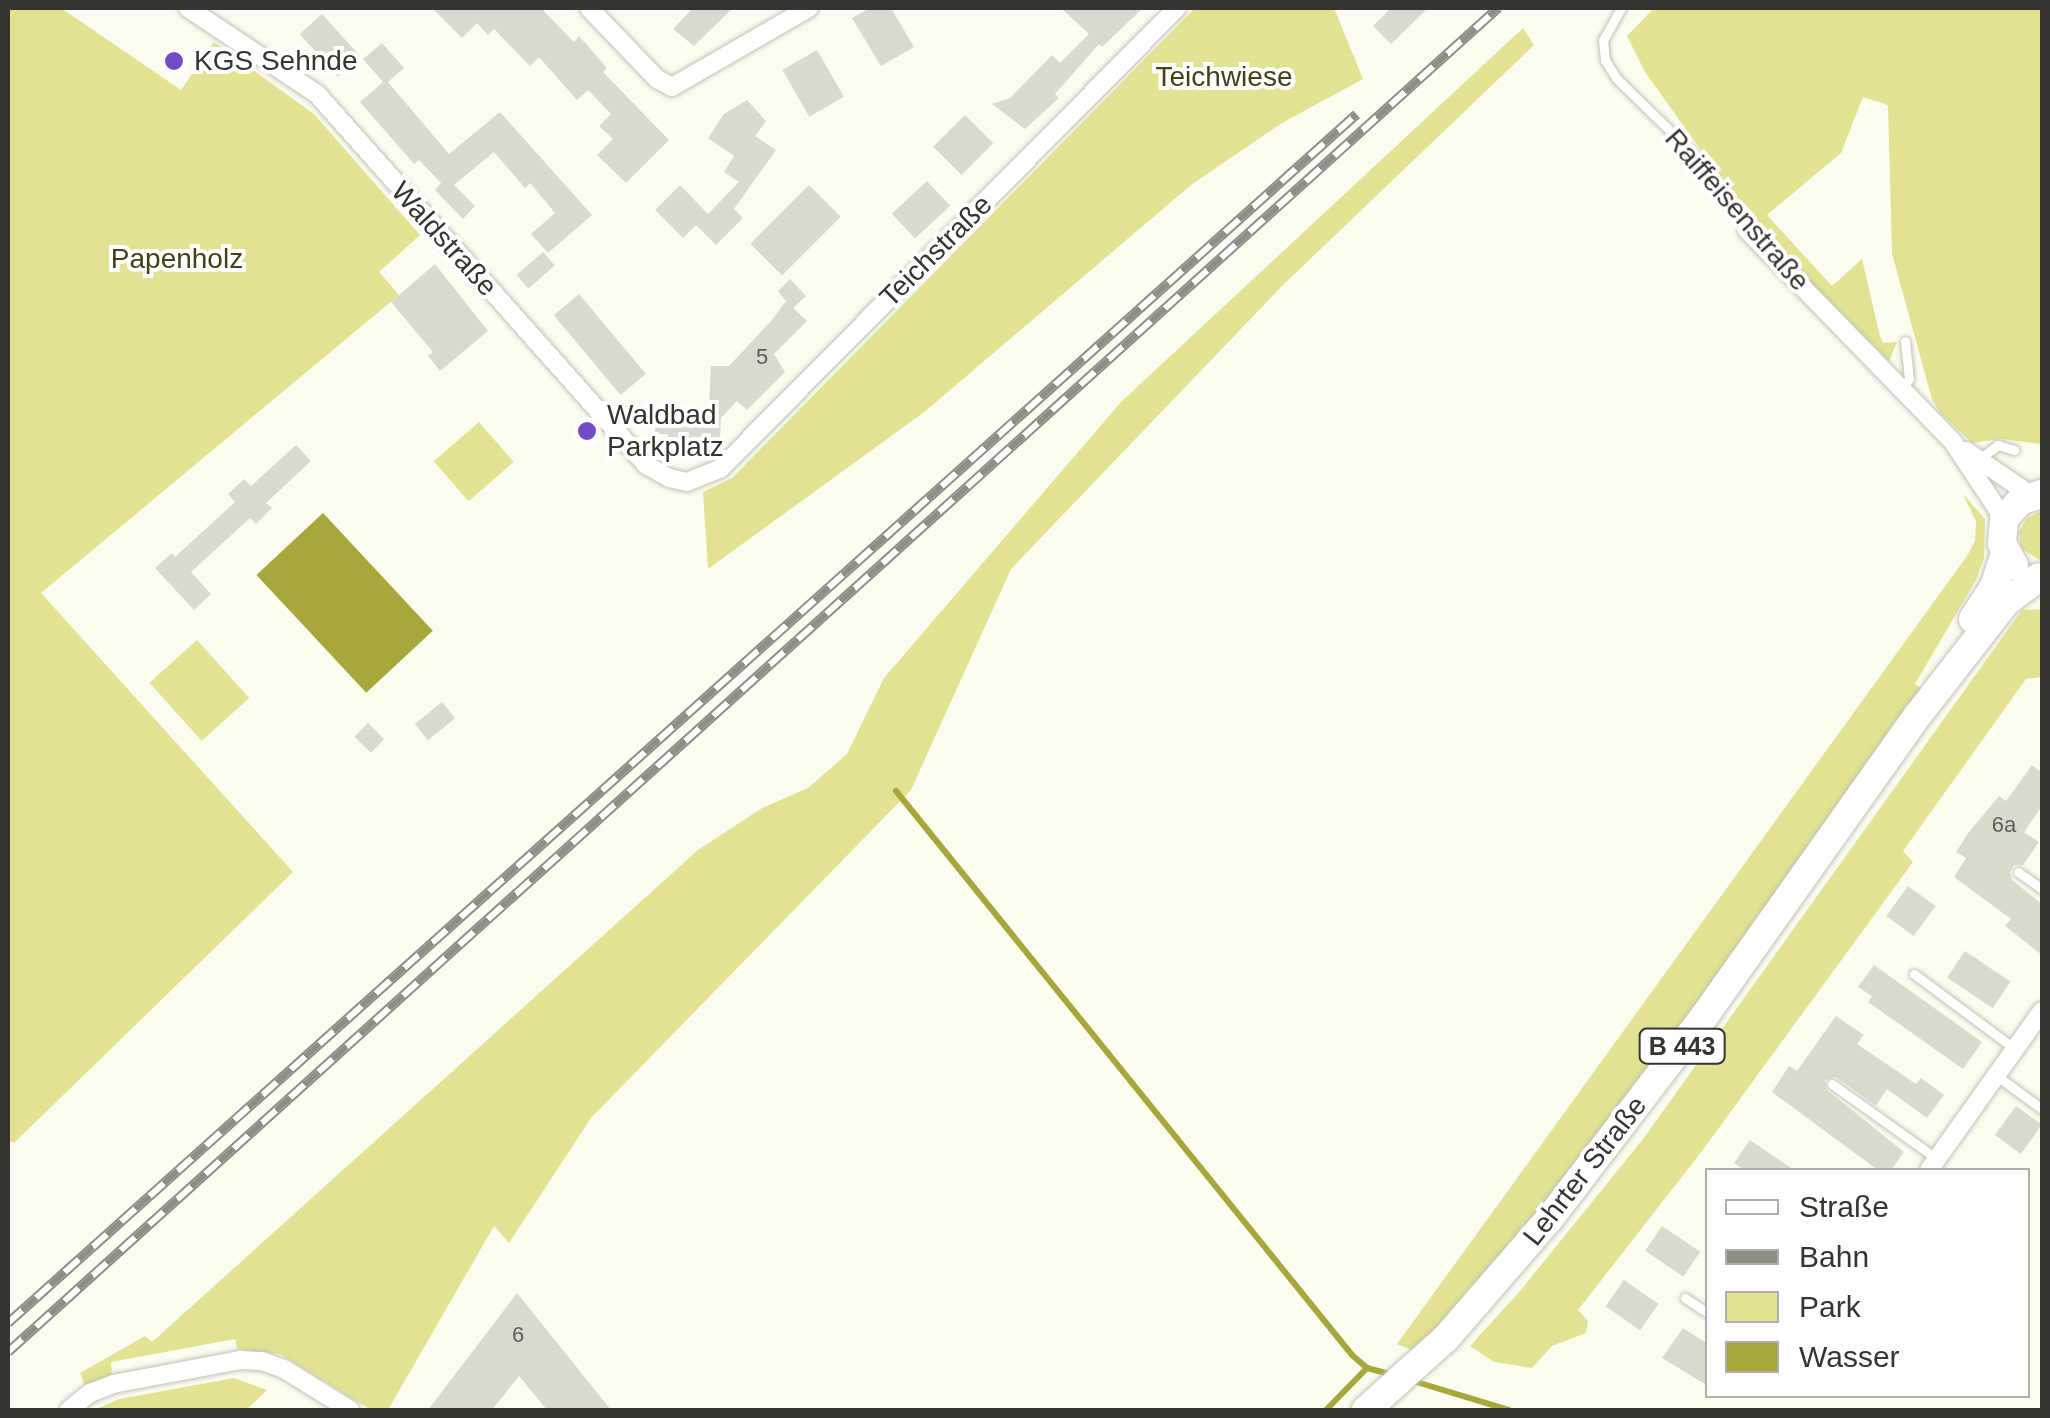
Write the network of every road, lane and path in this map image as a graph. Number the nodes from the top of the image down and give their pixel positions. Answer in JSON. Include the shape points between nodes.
{"nodes":[{"id":1,"x":188,"y":8,"type":"edge"},
{"id":2,"x":589,"y":8,"type":"edge"},
{"id":3,"x":810,"y":8,"type":"edge"},
{"id":4,"x":1177,"y":8,"type":"edge"},
{"id":5,"x":1621,"y":8,"type":"edge"},
{"id":6,"x":1747,"y":230,"type":"joint"},
{"id":7,"x":1906,"y":342,"type":"dead end"},
{"id":8,"x":1902,"y":390,"type":"junction"},
{"id":9,"x":1954,"y":442,"type":"junction"},
{"id":10,"x":2014,"y":450,"type":"dead end"},
{"id":11,"x":1978,"y":460,"type":"junction"},
{"id":12,"x":688,"y":482,"type":"joint"},
{"id":13,"x":2036,"y":495,"type":"edge"},
{"id":14,"x":2004,"y":520,"type":"junction"},
{"id":15,"x":2006,"y":554,"type":"junction"},
{"id":16,"x":2041,"y":577,"type":"edge"},
{"id":17,"x":1918,"y":715,"type":"junction"},
{"id":18,"x":2018,"y":872,"type":"dead end"},
{"id":19,"x":2042,"y":889,"type":"edge"},
{"id":20,"x":1914,"y":974,"type":"dead end"},
{"id":21,"x":2042,"y":1011,"type":"edge"},
{"id":22,"x":2016,"y":1049,"type":"junction"},
{"id":23,"x":1996,"y":1076,"type":"junction"},
{"id":24,"x":1832,"y":1084,"type":"dead end"},
{"id":25,"x":2042,"y":1108,"type":"edge"},
{"id":26,"x":1933,"y":1165,"type":"edge"},
{"id":27,"x":1686,"y":1298,"type":"dead end"},
{"id":28,"x":1705,"y":1311,"type":"edge"},
{"id":29,"x":1376,"y":1402,"type":"edge"},
{"id":30,"x":69,"y":1410,"type":"edge"},
{"id":31,"x":350,"y":1410,"type":"edge"}],
"edges":[{"from":1,"to":12,"type":"street","name":"Waldstraße","via":[[317,94],[646,464]]},
{"from":2,"to":3,"type":"street","via":[[657,79],[672,86]]},
{"from":4,"to":12,"type":"street","name":"Teichstraße","via":[[720,469]]},
{"from":5,"to":6,"type":"lane","name":"Raiffeisenstraße","via":[[1603,40],[1606,60],[1700,160]]},
{"from":6,"to":8,"type":"street","name":"Raiffeisenstraße"},
{"from":7,"to":8,"type":"lane","via":[[1908,379]]},
{"from":8,"to":9,"type":"street","name":"Raiffeisenstraße"},
{"from":9,"to":11,"type":"street","name":"Raiffeisenstraße"},
{"from":9,"to":14,"type":"street","name":"Raiffeisenstraße"},
{"from":10,"to":11,"type":"lane","via":[[1988,448]]},
{"from":11,"to":13,"type":"street","name":"Raiffeisenstraße"},
{"from":13,"to":14,"type":"main road"},
{"from":14,"to":15,"type":"main road"},
{"from":15,"to":16,"type":"main road"},
{"from":15,"to":17,"type":"main road","name":"Lehrter Straße","number":"B 443"},
{"from":16,"to":17,"type":"main road","name":"Lehrter Straße","number":"B 443","via":[[2006,602]]},
{"from":17,"to":29,"type":"main road","name":"Lehrter Straße","number":"B 443","via":[[1614,1137],[1494,1286]]},
{"from":18,"to":19,"type":"lane"},
{"from":20,"to":22,"type":"lane"},
{"from":21,"to":22,"type":"street"},
{"from":22,"to":23,"type":"street"},
{"from":23,"to":25,"type":"lane"},
{"from":23,"to":26,"type":"street"},
{"from":24,"to":26,"type":"lane"},
{"from":27,"to":28,"type":"lane"},
{"from":30,"to":31,"type":"street","via":[[90,1393],[137,1379],[240,1360],[284,1369]]}]}
